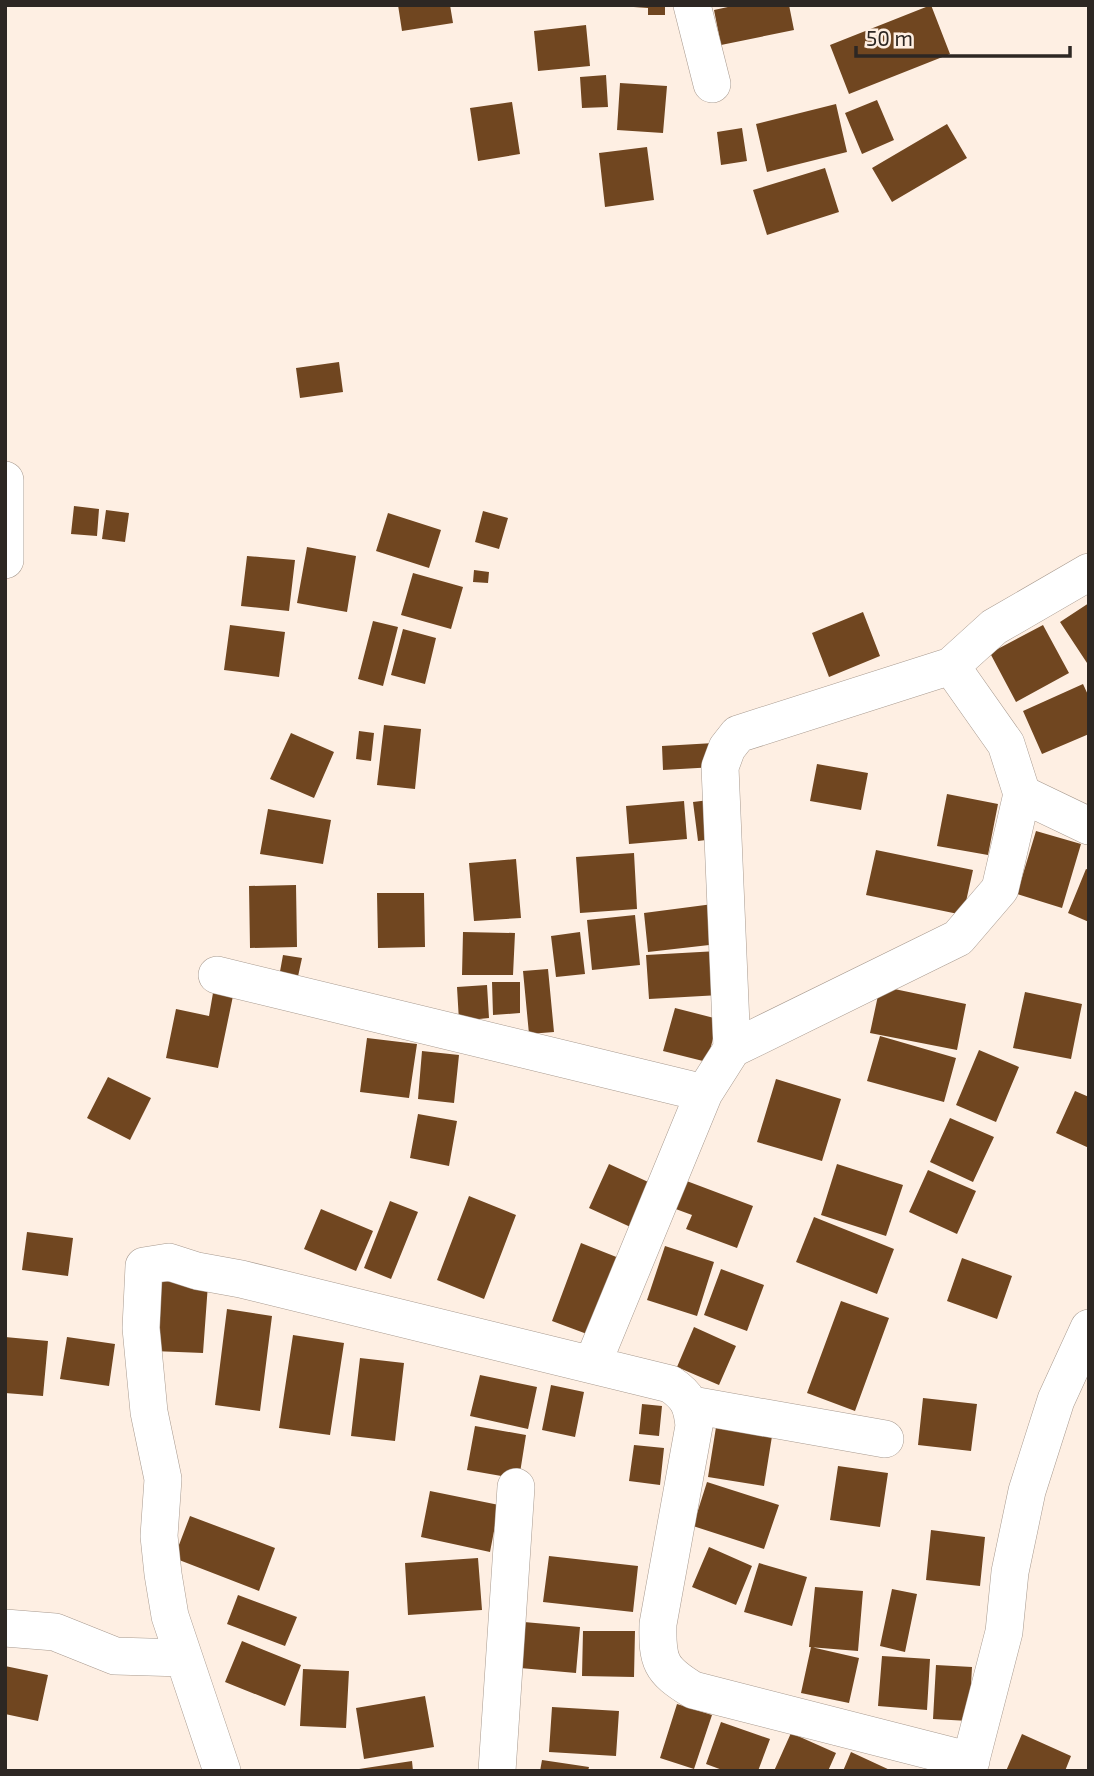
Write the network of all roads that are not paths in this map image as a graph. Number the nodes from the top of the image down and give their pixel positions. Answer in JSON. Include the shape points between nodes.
{"nodes":[{"id":1,"x":692,"y":5,"type":"edge"},
{"id":2,"x":712,"y":84,"type":"dead end"},
{"id":3,"x":5,"y":480,"type":"edge"},
{"id":4,"x":5,"y":560,"type":"edge"},
{"id":5,"x":1089,"y":572,"type":"edge"},
{"id":6,"x":951,"y":666,"type":"junction"},
{"id":7,"x":1022,"y":794,"type":"junction"},
{"id":8,"x":1089,"y":826,"type":"edge"},
{"id":9,"x":217,"y":975,"type":"dead end"},
{"id":10,"x":732,"y":1049,"type":"junction"},
{"id":11,"x":704,"y":1093,"type":"junction"},
{"id":12,"x":1089,"y":1328,"type":"edge"},
{"id":13,"x":592,"y":1365,"type":"junction"},
{"id":14,"x":692,"y":1405,"type":"junction"},
{"id":15,"x":885,"y":1439,"type":"dead end"},
{"id":16,"x":516,"y":1487,"type":"dead end"},
{"id":17,"x":5,"y":1628,"type":"edge"},
{"id":18,"x":183,"y":1658,"type":"junction"},
{"id":19,"x":969,"y":1766,"type":"edge"},
{"id":20,"x":222,"y":1771,"type":"edge"},
{"id":21,"x":498,"y":1771,"type":"edge"}],
"edges":[{"from":1,"to":2,"type":"street"},
{"from":3,"to":4,"type":"street"},
{"from":5,"to":6,"type":"street","via":[[994,627]]},
{"from":6,"to":7,"type":"street","via":[[1006,744]]},
{"from":6,"to":10,"type":"street","via":[[738,734],[727,748],[720,766]]},
{"from":7,"to":8,"type":"street"},
{"from":7,"to":10,"type":"street","via":[[1000,889],[958,938]]},
{"from":9,"to":11,"type":"street"},
{"from":10,"to":11,"type":"street"},
{"from":11,"to":13,"type":"street"},
{"from":12,"to":19,"type":"street","via":[[1056,1400],[1027,1490],[1010,1572],[1004,1632]]},
{"from":13,"to":14,"type":"street","via":[[670,1384]]},
{"from":13,"to":18,"type":"street","via":[[169,1262],[144,1266],[141,1328],[149,1412],[163,1479],[159,1536],[170,1616]]},
{"from":14,"to":15,"type":"street"},
{"from":14,"to":19,"type":"street","via":[[694,1426],[658,1624],[657,1655],[670,1676],[693,1689]]},
{"from":16,"to":21,"type":"street"},
{"from":17,"to":18,"type":"street","via":[[55,1632],[115,1656]]},
{"from":18,"to":20,"type":"street"}]}
